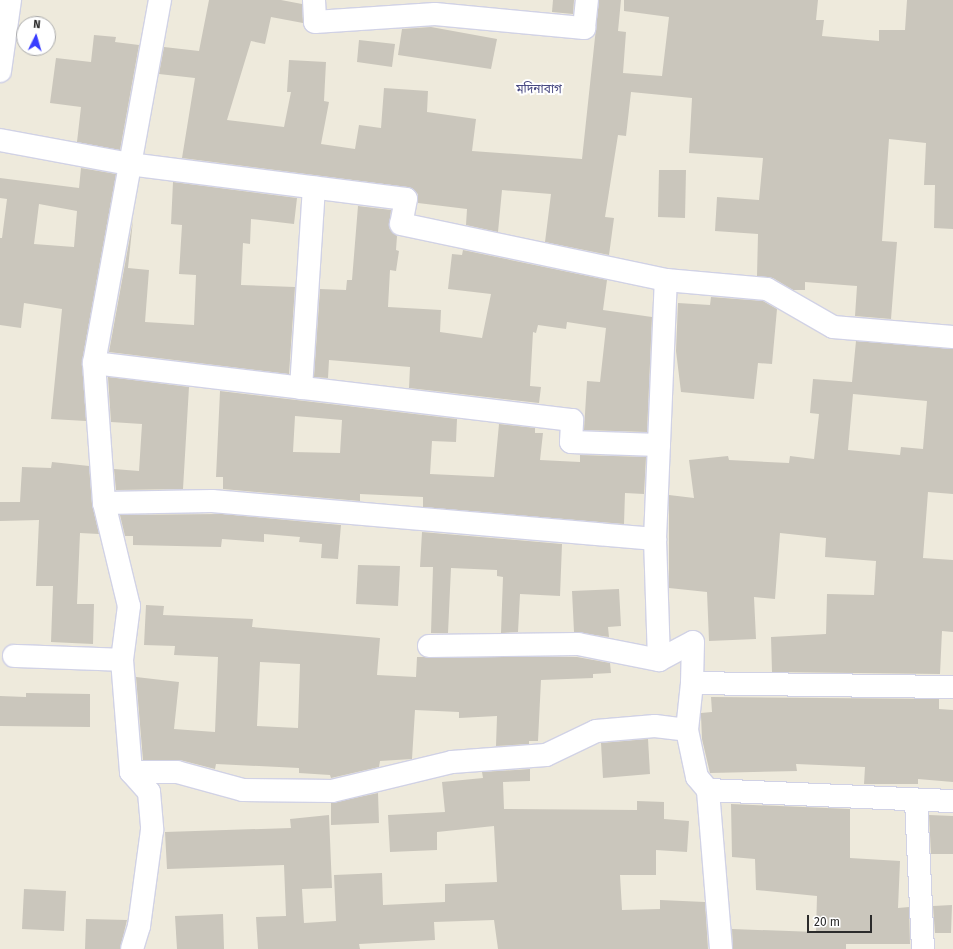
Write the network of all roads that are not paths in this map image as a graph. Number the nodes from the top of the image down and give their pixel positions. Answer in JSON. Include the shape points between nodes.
{"nodes":[{"id":1,"x":10,"y":0,"type":"edge"},
{"id":2,"x":160,"y":0,"type":"edge"},
{"id":3,"x":314,"y":0,"type":"edge"},
{"id":4,"x":587,"y":0,"type":"edge"},
{"id":5,"x":0,"y":71,"type":"edge"},
{"id":6,"x":0,"y":140,"type":"edge"},
{"id":7,"x":129,"y":164,"type":"junction"},
{"id":8,"x":314,"y":187,"type":"junction"},
{"id":9,"x":666,"y":280,"type":"junction"},
{"id":10,"x":953,"y":337,"type":"edge"},
{"id":11,"x":94,"y":363,"type":"junction"},
{"id":12,"x":300,"y":388,"type":"junction"},
{"id":13,"x":659,"y":445,"type":"junction"},
{"id":14,"x":104,"y":503,"type":"junction"},
{"id":15,"x":655,"y":540,"type":"junction"},
{"id":16,"x":429,"y":646,"type":"dead end"},
{"id":17,"x":14,"y":656,"type":"dead end"},
{"id":18,"x":122,"y":660,"type":"junction"},
{"id":19,"x":659,"y":660,"type":"junction"},
{"id":20,"x":692,"y":683,"type":"junction"},
{"id":21,"x":953,"y":687,"type":"edge"},
{"id":22,"x":687,"y":730,"type":"junction"},
{"id":23,"x":131,"y":772,"type":"junction"},
{"id":24,"x":708,"y":790,"type":"junction"},
{"id":25,"x":916,"y":801,"type":"junction"},
{"id":26,"x":953,"y":801,"type":"edge"},
{"id":27,"x":132,"y":949,"type":"edge"},
{"id":28,"x":721,"y":949,"type":"edge"},
{"id":29,"x":923,"y":949,"type":"edge"}],
"edges":[{"from":1,"to":5,"type":"street"},
{"from":2,"to":7,"type":"street"},
{"from":3,"to":4,"type":"street","via":[[315,22],[434,14],[584,28]]},
{"from":6,"to":7,"type":"street"},
{"from":7,"to":8,"type":"street"},
{"from":7,"to":11,"type":"street"},
{"from":8,"to":9,"type":"street","via":[[406,199],[401,224]]},
{"from":8,"to":12,"type":"street"},
{"from":9,"to":10,"type":"street","via":[[767,289],[834,327]]},
{"from":9,"to":13,"type":"street"},
{"from":11,"to":12,"type":"street"},
{"from":11,"to":14,"type":"street"},
{"from":12,"to":13,"type":"street","via":[[572,420],[571,442]]},
{"from":13,"to":15,"type":"street"},
{"from":14,"to":15,"type":"street","via":[[212,501]]},
{"from":14,"to":18,"type":"street","via":[[129,606]]},
{"from":15,"to":19,"type":"street"},
{"from":16,"to":19,"type":"street","via":[[578,644]]},
{"from":17,"to":18,"type":"street"},
{"from":18,"to":23,"type":"street"},
{"from":19,"to":20,"type":"street","via":[[693,642]]},
{"from":20,"to":21,"type":"street"},
{"from":20,"to":22,"type":"street"},
{"from":22,"to":23,"type":"street","via":[[656,726],[596,731],[546,755],[452,762],[332,791],[243,790],[177,772]]},
{"from":22,"to":24,"type":"street","via":[[697,777]]},
{"from":23,"to":27,"type":"street","via":[[149,792],[152,830],[140,926]]},
{"from":24,"to":25,"type":"street"},
{"from":24,"to":28,"type":"street"},
{"from":25,"to":26,"type":"street"},
{"from":25,"to":29,"type":"street"}]}
